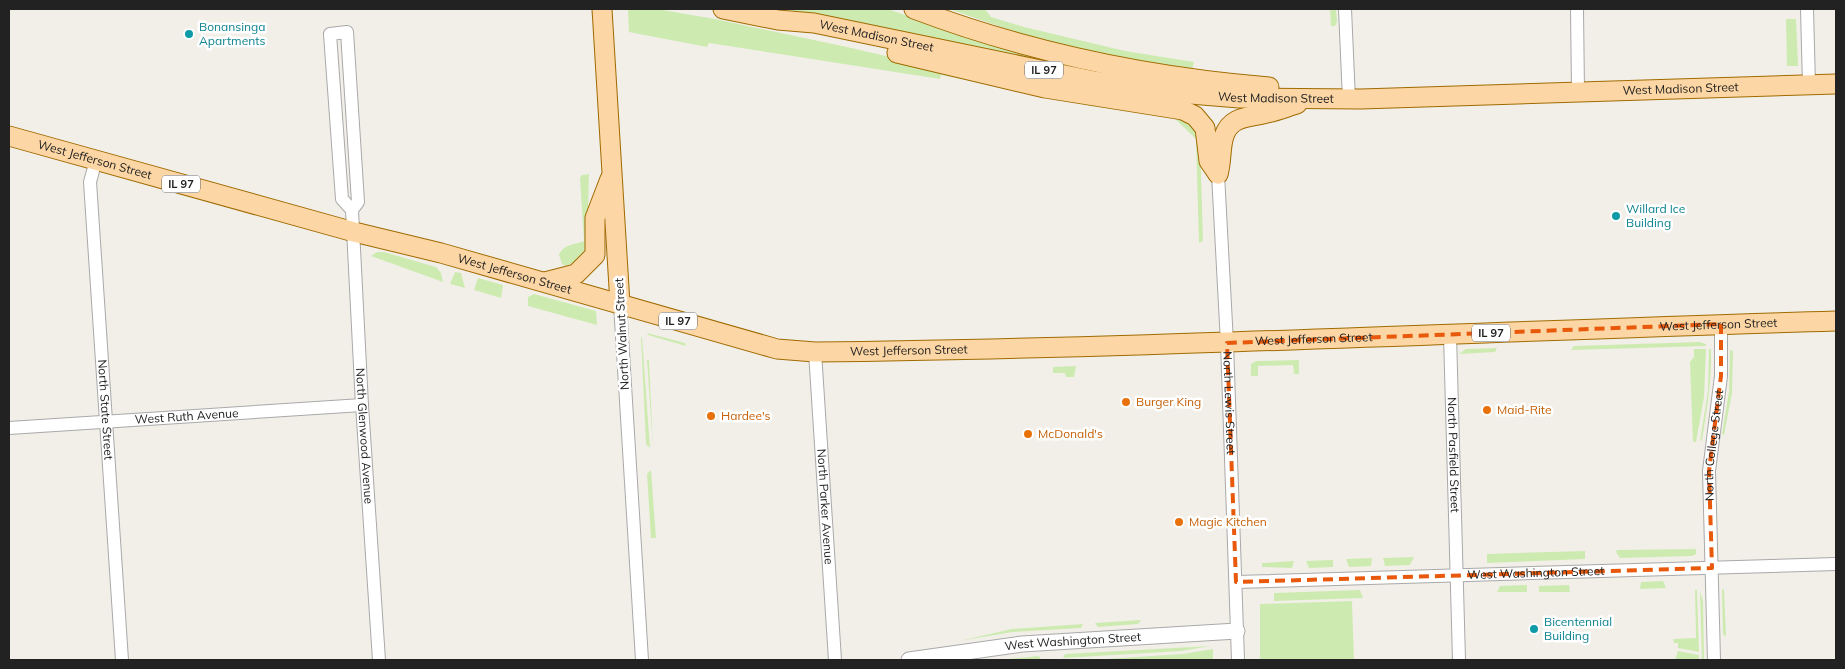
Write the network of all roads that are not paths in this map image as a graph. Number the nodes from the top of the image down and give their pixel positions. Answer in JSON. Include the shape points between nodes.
{"nodes":[{"id":1,"x":602,"y":9,"type":"edge"},
{"id":2,"x":611,"y":9,"type":"edge"},
{"id":3,"x":723,"y":9,"type":"edge"},
{"id":4,"x":914,"y":9,"type":"edge"},
{"id":5,"x":1344,"y":9,"type":"edge"},
{"id":6,"x":1577,"y":9,"type":"edge"},
{"id":7,"x":1807,"y":9,"type":"edge"},
{"id":8,"x":778,"y":20,"type":"junction"},
{"id":9,"x":603,"y":32,"type":"junction"},
{"id":10,"x":1809,"y":84,"type":"junction"},
{"id":11,"x":1836,"y":84,"type":"edge"},
{"id":12,"x":1578,"y":92,"type":"junction"},
{"id":13,"x":1313,"y":100,"type":"junction"},
{"id":14,"x":1349,"y":100,"type":"junction"},
{"id":15,"x":9,"y":136,"type":"edge"},
{"id":16,"x":96,"y":160,"type":"junction"},
{"id":17,"x":1218,"y":174,"type":"junction"},
{"id":18,"x":612,"y":175,"type":"junction"},
{"id":19,"x":352,"y":210,"type":"junction"},
{"id":20,"x":354,"y":232,"type":"junction"},
{"id":21,"x":542,"y":282,"type":"junction"},
{"id":22,"x":620,"y":304,"type":"junction"},
{"id":23,"x":1836,"y":321,"type":"edge"},
{"id":24,"x":1721,"y":324,"type":"junction"},
{"id":25,"x":1450,"y":335,"type":"junction"},
{"id":26,"x":1227,"y":343,"type":"junction"},
{"id":27,"x":814,"y":352,"type":"junction"},
{"id":28,"x":362,"y":405,"type":"junction"},
{"id":29,"x":106,"y":422,"type":"junction"},
{"id":30,"x":9,"y":428,"type":"edge"},
{"id":31,"x":1836,"y":564,"type":"edge"},
{"id":32,"x":1712,"y":568,"type":"junction"},
{"id":33,"x":1457,"y":575,"type":"junction"},
{"id":34,"x":1236,"y":582,"type":"junction"},
{"id":35,"x":1237,"y":631,"type":"junction"},
{"id":36,"x":122,"y":660,"type":"edge"},
{"id":37,"x":379,"y":660,"type":"edge"},
{"id":38,"x":642,"y":660,"type":"edge"},
{"id":39,"x":835,"y":660,"type":"edge"},
{"id":40,"x":909,"y":660,"type":"edge"},
{"id":41,"x":1238,"y":660,"type":"edge"},
{"id":42,"x":1459,"y":660,"type":"edge"},
{"id":43,"x":1714,"y":660,"type":"edge"}],
"edges":[{"from":1,"to":9,"type":"main road","name":"North Walnut Street"},
{"from":2,"to":9,"type":"main road"},
{"from":3,"to":8,"type":"main road","name":"West Madison Street","number":"IL 97"},
{"from":4,"to":13,"type":"main road","via":[[1045,51],[1136,71],[1288,88]]},
{"from":5,"to":14,"type":"street"},
{"from":6,"to":12,"type":"street"},
{"from":7,"to":10,"type":"street"},
{"from":8,"to":13,"type":"main road","name":"West Madison Street","number":"IL 97","via":[[814,23],[1166,92]]},
{"from":8,"to":17,"type":"main road","via":[[869,46],[1036,86],[1183,110],[1195,116],[1205,128],[1209,161]]},
{"from":9,"to":18,"type":"main road","name":"North Walnut Street"},
{"from":10,"to":11,"type":"main road","name":"West Madison Street","number":"IL 97"},
{"from":10,"to":12,"type":"main road","name":"West Madison Street","number":"IL 97"},
{"from":12,"to":14,"type":"main road","name":"West Madison Street","number":"IL 97"},
{"from":13,"to":14,"type":"main road","name":"West Madison Street","number":"IL 97"},
{"from":13,"to":17,"type":"main road","via":[[1242,117],[1234,122],[1224,136]]},
{"from":15,"to":16,"type":"main road","name":"West Jefferson Street","number":"IL 97"},
{"from":16,"to":20,"type":"main road","name":"West Jefferson Street","number":"IL 97"},
{"from":16,"to":29,"type":"street","name":"North State Street","via":[[90,182]]},
{"from":17,"to":26,"type":"street","name":"North Lewis Street"},
{"from":18,"to":21,"type":"main road","via":[[596,218],[595,255],[576,274]]},
{"from":18,"to":22,"type":"main road","name":"North Walnut Street"},
{"from":19,"to":19,"type":"street","name":"North Glenwood Avenue","via":[[358,202],[347,32],[330,34],[342,200]]},
{"from":19,"to":20,"type":"street","name":"North Glenwood Avenue"},
{"from":20,"to":21,"type":"main road","name":"West Jefferson Street","number":"IL 97"},
{"from":20,"to":28,"type":"street","name":"North Glenwood Avenue"},
{"from":21,"to":22,"type":"main road","name":"West Jefferson Street","number":"IL 97"},
{"from":22,"to":27,"type":"main road","name":"West Jefferson Street","number":"IL 97","via":[[762,346]]},
{"from":22,"to":38,"type":"street","name":"North Walnut Street"},
{"from":23,"to":24,"type":"main road","name":"West Jefferson Street","number":"IL 97"},
{"from":24,"to":25,"type":"main road","name":"West Jefferson Street","number":"IL 97"},
{"from":24,"to":32,"type":"street","name":"North College Street","via":[[1721,376],[1709,472]]},
{"from":25,"to":26,"type":"main road","name":"West Jefferson Street","number":"IL 97"},
{"from":25,"to":33,"type":"street","name":"North Pasfield Street"},
{"from":26,"to":27,"type":"main road","name":"West Jefferson Street","number":"IL 97"},
{"from":26,"to":34,"type":"street","name":"North Lewis Street"},
{"from":27,"to":39,"type":"street","name":"North Parker Avenue"},
{"from":28,"to":29,"type":"street","name":"West Ruth Avenue"},
{"from":28,"to":37,"type":"street","name":"North Glenwood Avenue"},
{"from":29,"to":30,"type":"street","name":"West Ruth Avenue"},
{"from":29,"to":36,"type":"street","name":"North State Street"},
{"from":31,"to":32,"type":"street","name":"West Washington Street"},
{"from":32,"to":33,"type":"street","name":"West Washington Street"},
{"from":32,"to":43,"type":"street","name":"North College Street"},
{"from":33,"to":34,"type":"street","name":"West Washington Street"},
{"from":33,"to":42,"type":"street","name":"North Pasfield Street"},
{"from":34,"to":35,"type":"street","name":"North Lewis Street"},
{"from":35,"to":40,"type":"street","name":"West Washington Street","via":[[1022,644]]},
{"from":35,"to":41,"type":"street","name":"North Lewis Street"}]}
